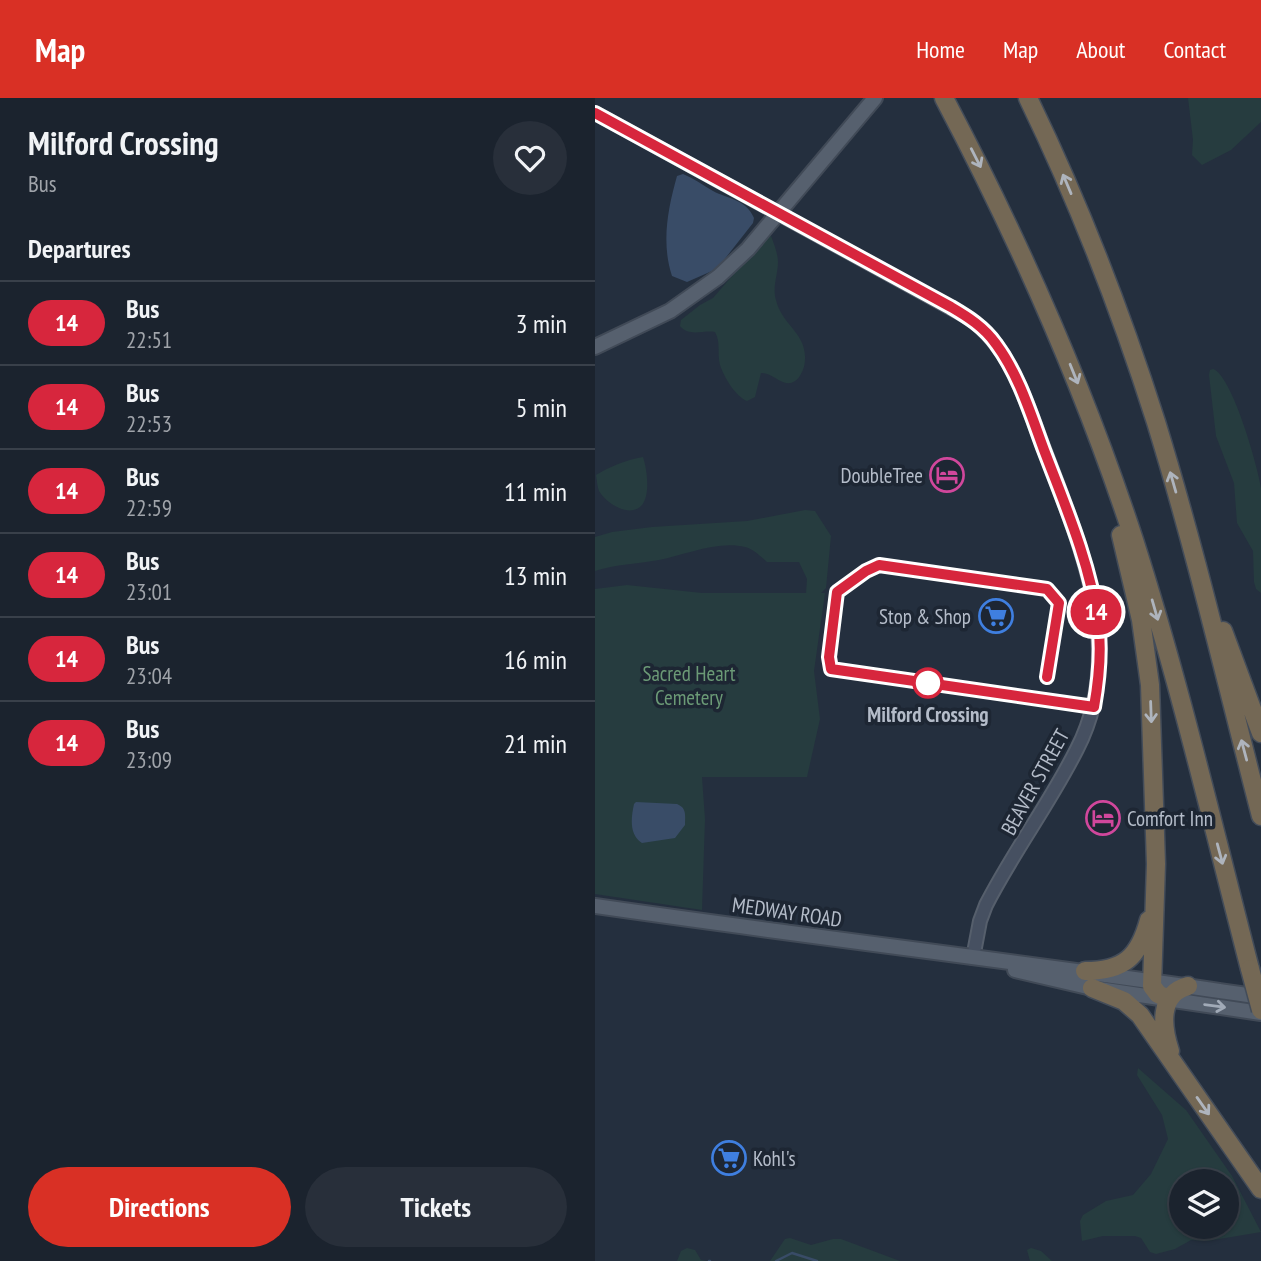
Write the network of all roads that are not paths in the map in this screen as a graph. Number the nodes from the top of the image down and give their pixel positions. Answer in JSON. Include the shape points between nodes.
{"nodes":[{"id":1,"x":875,"y":98,"type":"edge"},
{"id":2,"x":944,"y":98,"type":"edge"},
{"id":3,"x":1028,"y":98,"type":"edge"},
{"id":4,"x":595,"y":113,"type":"edge"},
{"id":5,"x":778,"y":213,"type":"junction"},
{"id":6,"x":595,"y":347,"type":"edge"},
{"id":7,"x":1095,"y":429,"type":"junction"},
{"id":8,"x":1181,"y":512,"type":"junction"},
{"id":9,"x":1261,"y":733,"type":"edge"},
{"id":10,"x":1261,"y":816,"type":"edge"},
{"id":11,"x":1156,"y":879,"type":"junction"},
{"id":12,"x":595,"y":906,"type":"edge"},
{"id":13,"x":974,"y":958,"type":"junction"},
{"id":14,"x":1085,"y":971,"type":"junction"},
{"id":15,"x":1152,"y":981,"type":"junction"},
{"id":16,"x":1188,"y":986,"type":"junction"},
{"id":17,"x":1092,"y":988,"type":"junction"},
{"id":18,"x":1261,"y":997,"type":"edge"},
{"id":19,"x":1168,"y":999,"type":"junction"},
{"id":20,"x":1261,"y":1012,"type":"edge"},
{"id":21,"x":1181,"y":1074,"type":"junction"},
{"id":22,"x":1261,"y":1189,"type":"edge"}],
"edges":[{"from":1,"to":5,"type":"main road"},
{"from":2,"to":7,"type":"highway","one_way":true,"via":[[1036,285]]},
{"from":8,"to":3,"type":"highway","one_way":true,"via":[[1148,398],[1108,286]]},
{"from":4,"to":5,"type":"main road","name":"BEAVER STREET"},
{"from":5,"to":6,"type":"main road","via":[[748,249],[693,296]]},
{"from":5,"to":13,"type":"main road","name":"BEAVER STREET","via":[[951,307],[992,338],[1030,413],[1093,596],[1100,663],[1094,707],[1079,747],[986,905]]},
{"from":7,"to":11,"type":"highway","one_way":true,"via":[[1147,660]]},
{"from":7,"to":20,"type":"highway","one_way":true,"bridge":true,"via":[[1165,645]]},
{"from":8,"to":9,"type":"highway"},
{"from":10,"to":8,"type":"highway","one_way":true},
{"from":11,"to":14,"type":"highway","via":[[1148,925],[1135,953],[1116,967]]},
{"from":11,"to":15,"type":"highway"},
{"from":12,"to":13,"type":"main road","name":"MEDWAY ROAD"},
{"from":13,"to":14,"type":"main road","name":"MEDWAY ROAD"},
{"from":13,"to":17,"type":"main road","name":"MEDWAY ROAD"},
{"from":14,"to":15,"type":"main road","name":"MEDWAY ROAD"},
{"from":15,"to":16,"type":"main road","name":"MEDWAY ROAD"},
{"from":15,"to":19,"type":"highway","via":[[1156,992]]},
{"from":16,"to":18,"type":"main road","name":"MEDWAY ROAD"},
{"from":16,"to":19,"type":"highway"},
{"from":17,"to":19,"type":"main road","name":"MEDWAY ROAD"},
{"from":17,"to":21,"type":"highway","via":[[1134,1009]]},
{"from":19,"to":20,"type":"main road","name":"MEDWAY ROAD","one_way":true},
{"from":19,"to":21,"type":"highway","via":[[1166,1035]]},
{"from":21,"to":22,"type":"highway","one_way":true}]}
